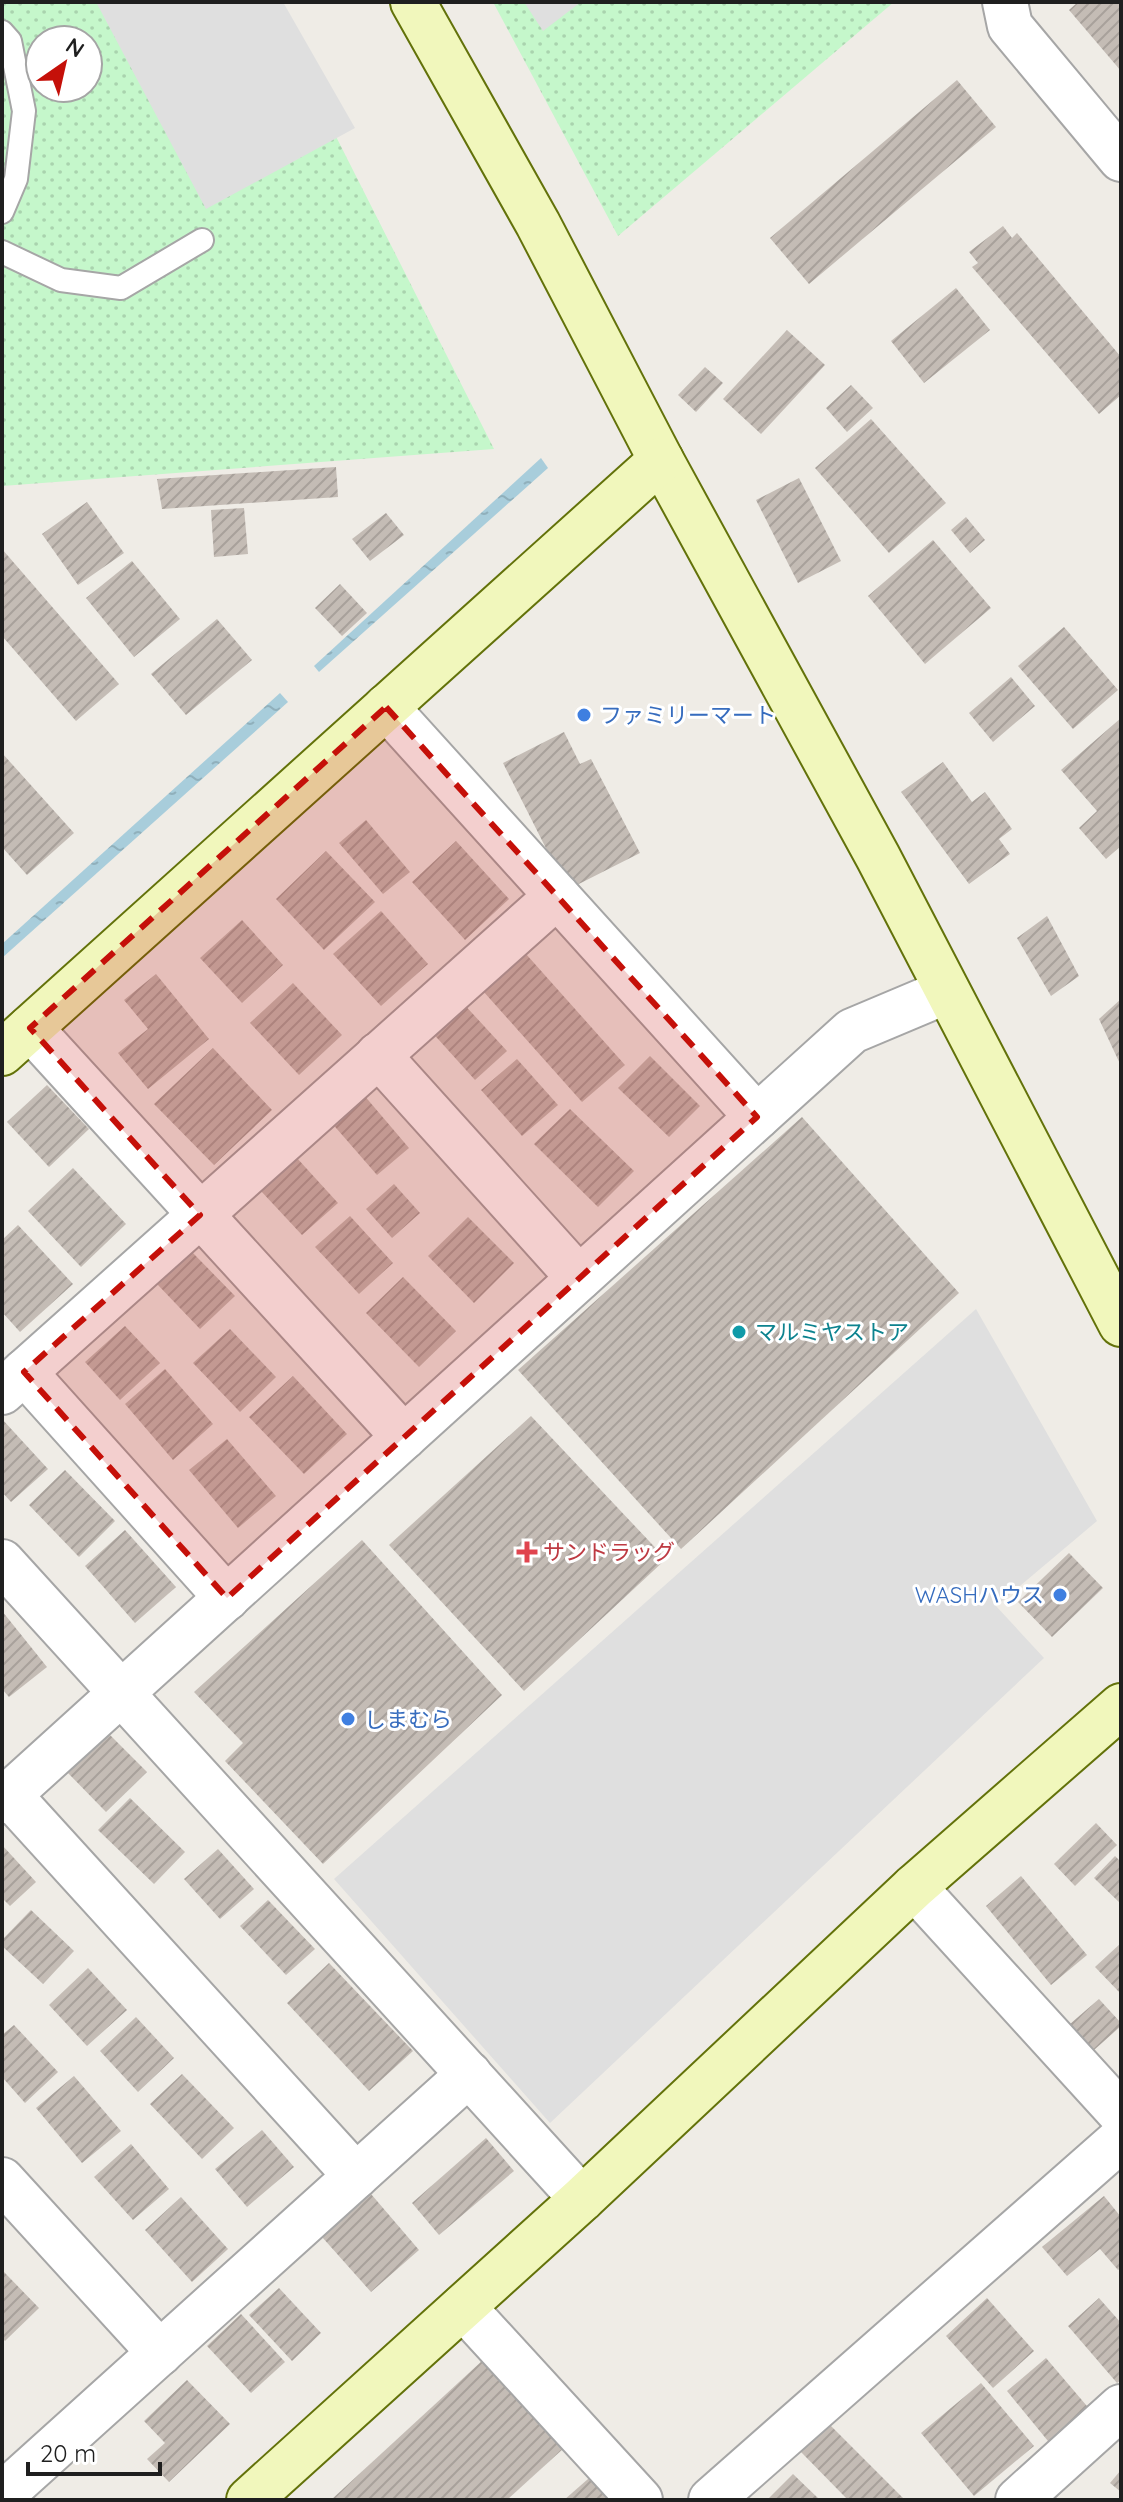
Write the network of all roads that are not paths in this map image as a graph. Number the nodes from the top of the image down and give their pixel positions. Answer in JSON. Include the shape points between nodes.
{"nodes":[{"id":1,"x":413,"y":2,"type":"edge"},
{"id":2,"x":1005,"y":2,"type":"edge"},
{"id":3,"x":2,"y":32,"type":"edge"},
{"id":4,"x":1121,"y":159,"type":"edge"},
{"id":5,"x":2,"y":212,"type":"edge"},
{"id":6,"x":202,"y":240,"type":"dead end"},
{"id":7,"x":2,"y":252,"type":"edge"},
{"id":8,"x":661,"y":460,"type":"junction"},
{"id":9,"x":386,"y":707,"type":"junction"},
{"id":10,"x":557,"y":896,"type":"junction"},
{"id":11,"x":947,"y":991,"type":"junction"},
{"id":12,"x":16,"y":1041,"type":"edge"},
{"id":13,"x":378,"y":1055,"type":"junction"},
{"id":14,"x":757,"y":1117,"type":"junction"},
{"id":15,"x":200,"y":1215,"type":"junction"},
{"id":16,"x":579,"y":1278,"type":"junction"},
{"id":17,"x":1121,"y":1324,"type":"edge"},
{"id":18,"x":13,"y":1382,"type":"edge"},
{"id":19,"x":404,"y":1437,"type":"junction"},
{"id":20,"x":2,"y":1562,"type":"edge"},
{"id":21,"x":227,"y":1598,"type":"junction"},
{"id":22,"x":122,"y":1693,"type":"junction"},
{"id":23,"x":1121,"y":1706,"type":"edge"},
{"id":24,"x":9,"y":1785,"type":"edge"},
{"id":25,"x":914,"y":1887,"type":"junction"},
{"id":26,"x":469,"y":2074,"type":"junction"},
{"id":27,"x":1121,"y":2114,"type":"edge"},
{"id":28,"x":1121,"y":2139,"type":"edge"},
{"id":29,"x":356,"y":2176,"type":"junction"},
{"id":30,"x":2,"y":2180,"type":"edge"},
{"id":31,"x":582,"y":2199,"type":"junction"},
{"id":32,"x":463,"y":2307,"type":"junction"},
{"id":33,"x":160,"y":2353,"type":"junction"},
{"id":34,"x":1121,"y":2407,"type":"edge"},
{"id":35,"x":2,"y":2495,"type":"edge"},
{"id":36,"x":1022,"y":2499,"type":"edge"},
{"id":37,"x":249,"y":2500,"type":"edge"},
{"id":38,"x":640,"y":2500,"type":"edge"},
{"id":39,"x":711,"y":2500,"type":"edge"}],
"edges":[{"from":1,"to":8,"type":"street","via":[[538,224]]},
{"from":2,"to":4,"type":"street","via":[[1010,26]]},
{"from":3,"to":5,"type":"lane","via":[[10,41],[24,111],[16,179]]},
{"from":6,"to":7,"type":"lane","via":[[121,288],[61,280]]},
{"from":8,"to":9,"type":"street"},
{"from":8,"to":11,"type":"street"},
{"from":9,"to":10,"type":"street"},
{"from":9,"to":12,"type":"street"},
{"from":10,"to":13,"type":"street"},
{"from":10,"to":14,"type":"street"},
{"from":11,"to":14,"type":"street","via":[[852,1031]]},
{"from":11,"to":17,"type":"street"},
{"from":12,"to":15,"type":"street"},
{"from":13,"to":15,"type":"street"},
{"from":13,"to":16,"type":"street"},
{"from":14,"to":16,"type":"street"},
{"from":15,"to":18,"type":"street"},
{"from":15,"to":19,"type":"street"},
{"from":16,"to":19,"type":"street"},
{"from":18,"to":21,"type":"street"},
{"from":19,"to":21,"type":"street"},
{"from":20,"to":22,"type":"street"},
{"from":21,"to":22,"type":"street"},
{"from":22,"to":24,"type":"street"},
{"from":22,"to":26,"type":"street"},
{"from":23,"to":25,"type":"street"},
{"from":24,"to":29,"type":"street"},
{"from":25,"to":27,"type":"street"},
{"from":25,"to":31,"type":"street"},
{"from":26,"to":29,"type":"street"},
{"from":26,"to":31,"type":"street"},
{"from":28,"to":39,"type":"street"},
{"from":29,"to":33,"type":"street"},
{"from":30,"to":33,"type":"street"},
{"from":31,"to":32,"type":"street"},
{"from":32,"to":37,"type":"street"},
{"from":32,"to":38,"type":"street"},
{"from":33,"to":35,"type":"street"},
{"from":34,"to":36,"type":"street"}]}
